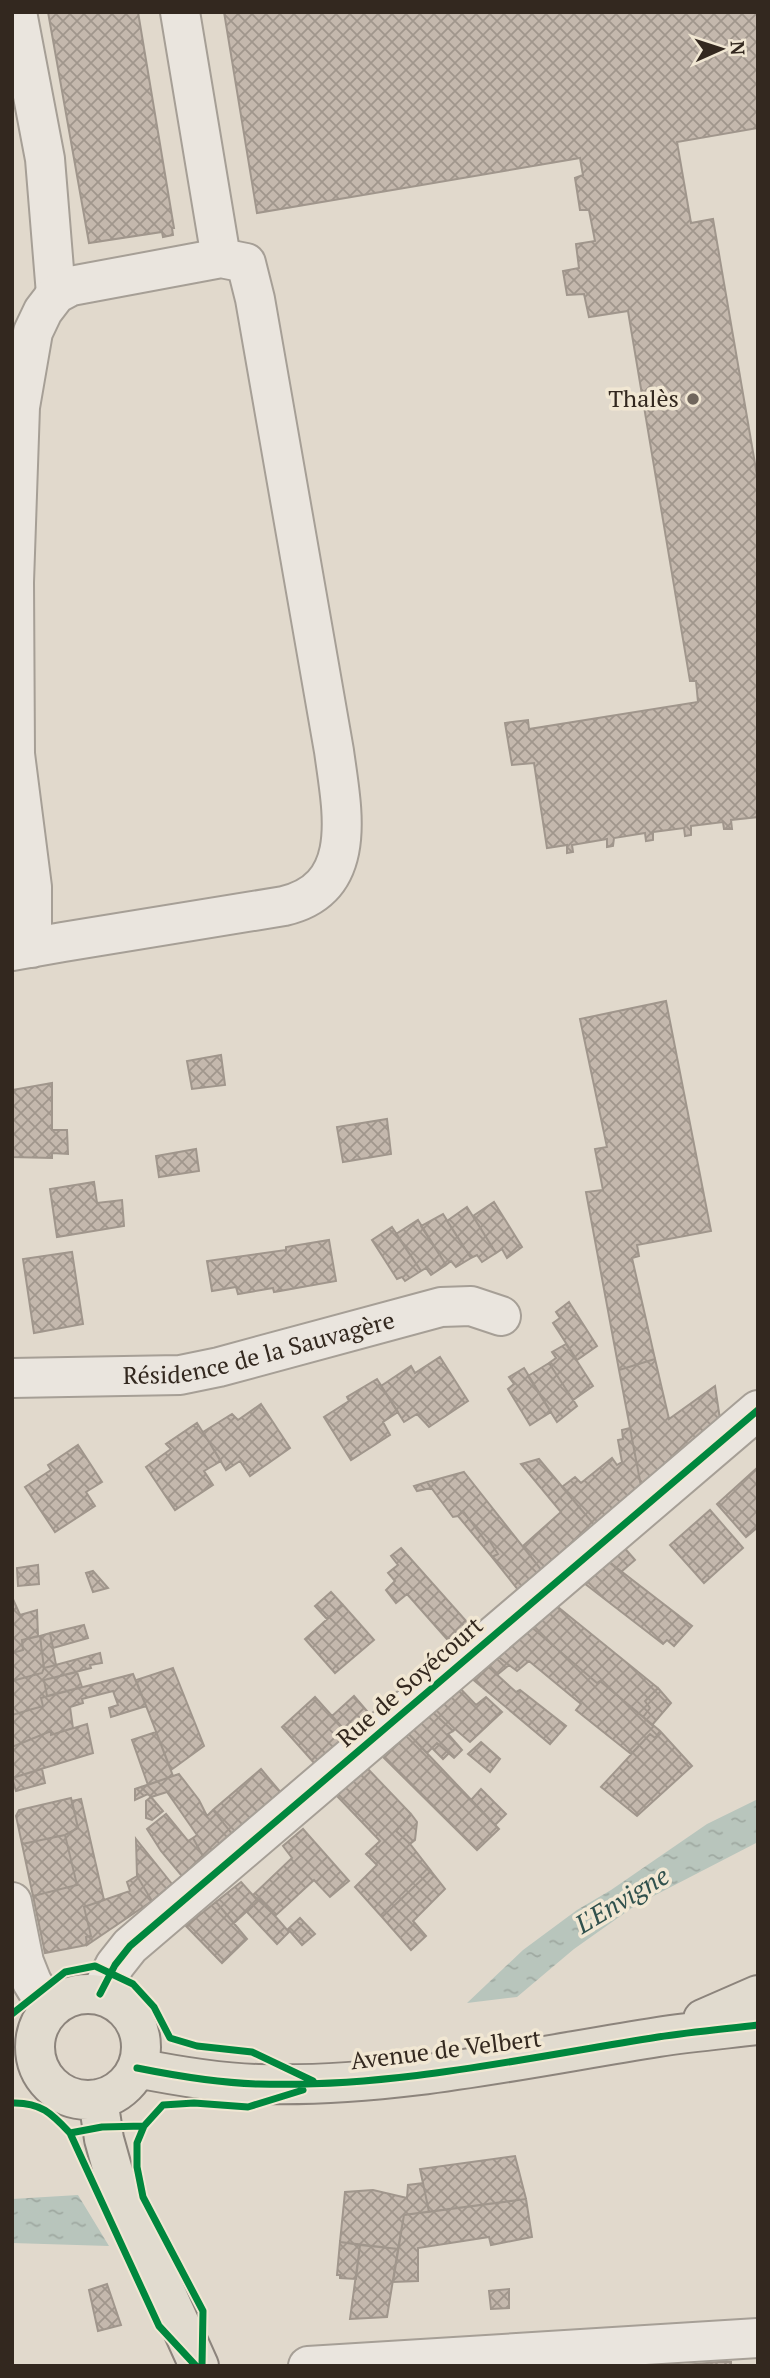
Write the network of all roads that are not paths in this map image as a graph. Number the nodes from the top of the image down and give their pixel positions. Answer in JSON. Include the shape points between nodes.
{"nodes":[{"id":1,"x":17,"y":12,"type":"edge"},
{"id":2,"x":180,"y":12,"type":"edge"},
{"id":3,"x":221,"y":258,"type":"junction"},
{"id":4,"x":56,"y":294,"type":"junction"},
{"id":5,"x":22,"y":949,"type":"edge"},
{"id":6,"x":501,"y":1317,"type":"dead end"},
{"id":7,"x":12,"y":1378,"type":"edge"},
{"id":8,"x":758,"y":1410,"type":"edge"},
{"id":9,"x":12,"y":1902,"type":"edge"},
{"id":10,"x":100,"y":1994,"type":"junction"},
{"id":11,"x":758,"y":1996,"type":"edge"},
{"id":12,"x":49,"y":2010,"type":"junction"},
{"id":13,"x":758,"y":2025,"type":"edge"},
{"id":14,"x":659,"y":2037,"type":"junction"},
{"id":15,"x":137,"y":2068,"type":"junction"},
{"id":16,"x":26,"y":2072,"type":"edge"},
{"id":17,"x":98,"y":2099,"type":"junction"},
{"id":18,"x":758,"y":2338,"type":"edge"},
{"id":19,"x":199,"y":2366,"type":"edge"},
{"id":20,"x":308,"y":2366,"type":"edge"}],
"edges":[{"from":1,"to":4,"type":"street","via":[[44,159]]},
{"from":2,"to":3,"type":"street"},
{"from":3,"to":4,"type":"street","via":[[90,281]]},
{"from":3,"to":5,"type":"street","via":[[246,263],[256,299],[334,751],[341,802],[338,860],[324,886],[300,902]]},
{"from":4,"to":5,"type":"street","via":[[33,332],[20,407],[15,754],[32,887]]},
{"from":6,"to":7,"type":"street","name":"Résidence de la Sauvagère","via":[[471,1306],[441,1307],[180,1375]]},
{"from":8,"to":10,"type":"street","name":"Rue de Soyécourt","via":[[130,1947]]},
{"from":9,"to":12,"type":"street","via":[[24,1962]]},
{"from":10,"to":12,"type":"main road","via":[[82,1993]]},
{"from":10,"to":15,"type":"main road","via":[[115,2000],[136,2022],[141,2037]]},
{"from":11,"to":14,"type":"main road","name":"Avenue de Velbert"},
{"from":12,"to":16,"type":"main road","via":[[40,2023],[35,2055]]},
{"from":13,"to":14,"type":"main road","name":"Avenue de Velbert"},
{"from":14,"to":15,"type":"main road","name":"Avenue de Velbert","via":[[430,2074],[320,2084],[208,2080]]},
{"from":15,"to":17,"type":"main road","via":[[115,2093]]},
{"from":16,"to":17,"type":"main road","via":[[64,2095]]},
{"from":17,"to":19,"type":"main road","via":[[116,2182]]},
{"from":18,"to":20,"type":"street"}]}
